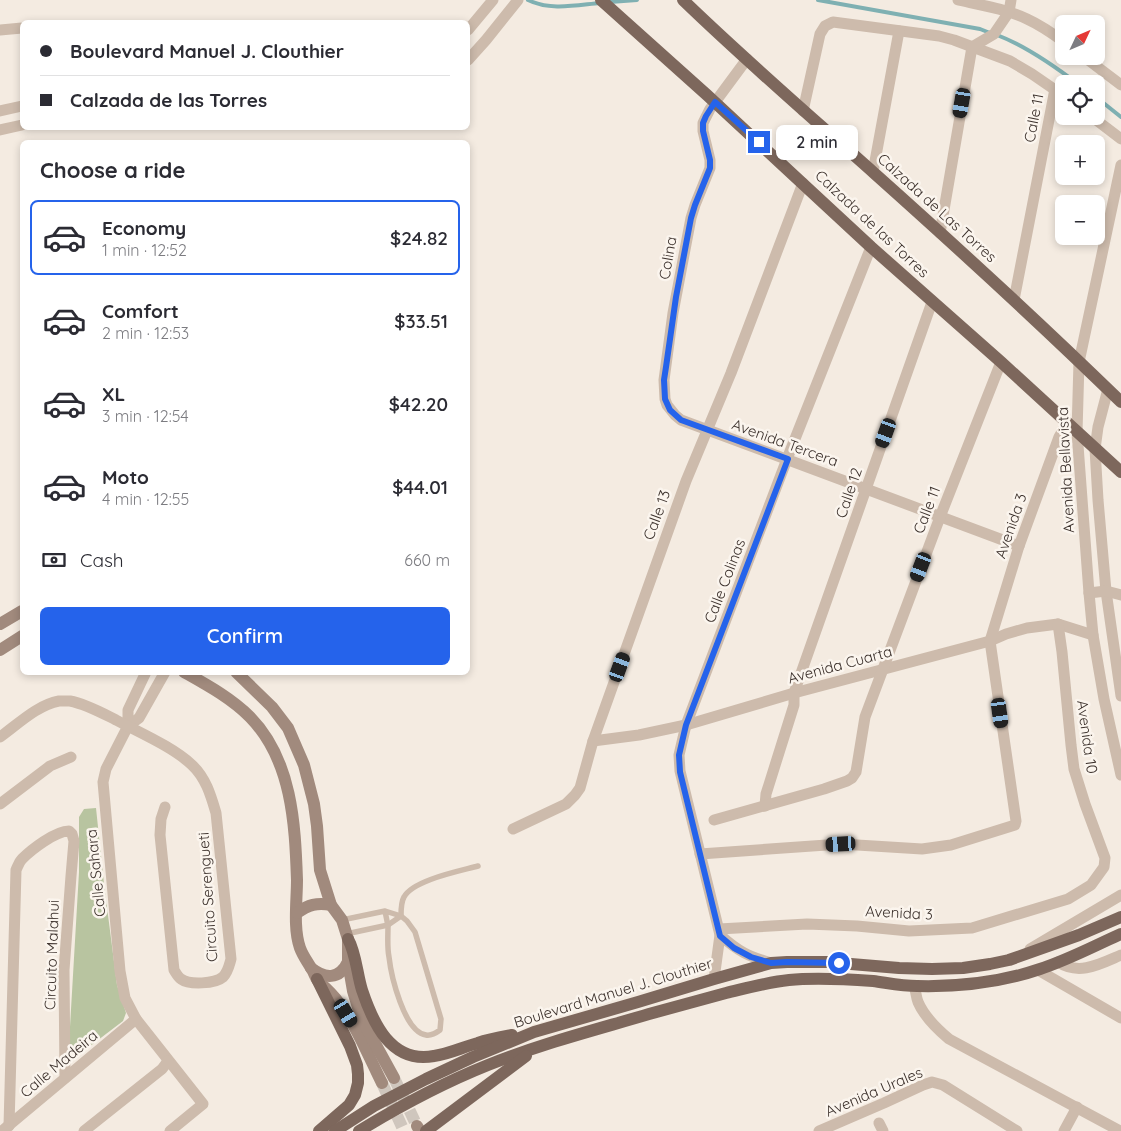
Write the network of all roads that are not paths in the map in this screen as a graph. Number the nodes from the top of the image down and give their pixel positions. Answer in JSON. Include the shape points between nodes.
{"nodes":[{"id":1,"x":493,"y":0,"type":"edge"},
{"id":2,"x":518,"y":0,"type":"edge"},
{"id":3,"x":601,"y":0,"type":"edge"},
{"id":4,"x":958,"y":0,"type":"edge"},
{"id":5,"x":1011,"y":0,"type":"edge"},
{"id":6,"x":688,"y":4,"type":"edge"},
{"id":7,"x":1008,"y":12,"type":"junction"},
{"id":8,"x":20,"y":28,"type":"edge"},
{"id":9,"x":470,"y":28,"type":"edge"},
{"id":10,"x":0,"y":30,"type":"edge"},
{"id":11,"x":898,"y":31,"type":"junction"},
{"id":12,"x":1055,"y":36,"type":"edge"},
{"id":13,"x":972,"y":47,"type":"junction"},
{"id":14,"x":470,"y":58,"type":"edge"},
{"id":15,"x":747,"y":59,"type":"junction"},
{"id":16,"x":1095,"y":65,"type":"edge"},
{"id":17,"x":1121,"y":85,"type":"edge"},
{"id":18,"x":1055,"y":90,"type":"edge"},
{"id":19,"x":715,"y":102,"type":"junction"},
{"id":20,"x":20,"y":106,"type":"edge"},
{"id":21,"x":0,"y":111,"type":"edge"},
{"id":22,"x":804,"y":112,"type":"junction"},
{"id":23,"x":1055,"y":116,"type":"edge"},
{"id":24,"x":20,"y":125,"type":"edge"},
{"id":25,"x":1103,"y":125,"type":"edge"},
{"id":26,"x":0,"y":130,"type":"edge"},
{"id":27,"x":1121,"y":139,"type":"edge"},
{"id":28,"x":1121,"y":165,"type":"edge"},
{"id":29,"x":874,"y":172,"type":"junction"},
{"id":30,"x":803,"y":183,"type":"junction"},
{"id":31,"x":940,"y":233,"type":"junction"},
{"id":32,"x":872,"y":247,"type":"junction"},
{"id":33,"x":1014,"y":300,"type":"junction"},
{"id":34,"x":932,"y":302,"type":"junction"},
{"id":35,"x":1001,"y":362,"type":"junction"},
{"id":36,"x":1078,"y":362,"type":"junction"},
{"id":37,"x":1108,"y":390,"type":"junction"},
{"id":38,"x":1121,"y":402,"type":"edge"},
{"id":39,"x":681,"y":420,"type":"joint"},
{"id":40,"x":1067,"y":423,"type":"junction"},
{"id":41,"x":707,"y":430,"type":"junction"},
{"id":42,"x":1077,"y":432,"type":"junction"},
{"id":43,"x":1095,"y":448,"type":"junction"},
{"id":44,"x":788,"y":459,"type":"junction"},
{"id":45,"x":1121,"y":472,"type":"edge"},
{"id":46,"x":866,"y":489,"type":"junction"},
{"id":47,"x":940,"y":517,"type":"junction"},
{"id":48,"x":1019,"y":546,"type":"junction"},
{"id":49,"x":1106,"y":590,"type":"junction"},
{"id":50,"x":1089,"y":593,"type":"junction"},
{"id":51,"x":1121,"y":595,"type":"edge"},
{"id":52,"x":20,"y":612,"type":"edge"},
{"id":53,"x":0,"y":624,"type":"edge"},
{"id":54,"x":1058,"y":624,"type":"junction"},
{"id":55,"x":1093,"y":635,"type":"junction"},
{"id":56,"x":20,"y":637,"type":"edge"},
{"id":57,"x":990,"y":641,"type":"junction"},
{"id":58,"x":0,"y":650,"type":"edge"},
{"id":59,"x":882,"y":669,"type":"junction"},
{"id":60,"x":145,"y":675,"type":"edge"},
{"id":61,"x":162,"y":675,"type":"edge"},
{"id":62,"x":189,"y":675,"type":"edge"},
{"id":63,"x":239,"y":675,"type":"edge"},
{"id":64,"x":137,"y":692,"type":"junction"},
{"id":65,"x":794,"y":693,"type":"junction"},
{"id":66,"x":1121,"y":696,"type":"edge"},
{"id":67,"x":150,"y":699,"type":"junction"},
{"id":68,"x":686,"y":725,"type":"junction"},
{"id":69,"x":128,"y":726,"type":"junction"},
{"id":70,"x":0,"y":737,"type":"edge"},
{"id":71,"x":593,"y":741,"type":"junction"},
{"id":72,"x":71,"y":757,"type":"dead end"},
{"id":73,"x":1121,"y":776,"type":"edge"},
{"id":74,"x":0,"y":804,"type":"edge"},
{"id":75,"x":765,"y":806,"type":"junction"},
{"id":76,"x":165,"y":807,"type":"dead end"},
{"id":77,"x":714,"y":820,"type":"dead end"},
{"id":78,"x":514,"y":829,"type":"dead end"},
{"id":79,"x":700,"y":854,"type":"junction"},
{"id":80,"x":478,"y":866,"type":"dead end"},
{"id":81,"x":1097,"y":878,"type":"joint"},
{"id":82,"x":1121,"y":895,"type":"edge"},
{"id":83,"x":331,"y":906,"type":"junction"},
{"id":84,"x":385,"y":911,"type":"junction"},
{"id":85,"x":297,"y":913,"type":"junction"},
{"id":86,"x":401,"y":916,"type":"junction"},
{"id":87,"x":1121,"y":917,"type":"edge"},
{"id":88,"x":342,"y":920,"type":"junction"},
{"id":89,"x":388,"y":925,"type":"junction"},
{"id":90,"x":719,"y":932,"type":"junction"},
{"id":91,"x":1121,"y":934,"type":"edge"},
{"id":92,"x":347,"y":937,"type":"junction"},
{"id":93,"x":1121,"y":955,"type":"edge"},
{"id":94,"x":1016,"y":957,"type":"junction"},
{"id":95,"x":348,"y":962,"type":"junction"},
{"id":96,"x":1058,"y":962,"type":"junction"},
{"id":97,"x":771,"y":963,"type":"junction"},
{"id":98,"x":1038,"y":970,"type":"junction"},
{"id":99,"x":314,"y":974,"type":"junction"},
{"id":100,"x":714,"y":979,"type":"junction"},
{"id":101,"x":914,"y":986,"type":"junction"},
{"id":102,"x":1121,"y":1018,"type":"edge"},
{"id":103,"x":136,"y":1019,"type":"junction"},
{"id":104,"x":534,"y":1032,"type":"junction"},
{"id":105,"x":535,"y":1049,"type":"junction"},
{"id":106,"x":168,"y":1061,"type":"junction"},
{"id":107,"x":65,"y":1078,"type":"junction"},
{"id":108,"x":394,"y":1078,"type":"tunnel mouth"},
{"id":109,"x":382,"y":1083,"type":"tunnel mouth"},
{"id":110,"x":1077,"y":1108,"type":"junction"},
{"id":111,"x":5,"y":1128,"type":"edge"},
{"id":112,"x":421,"y":1129,"type":"edge"},
{"id":113,"x":84,"y":1131,"type":"edge"},
{"id":114,"x":170,"y":1131,"type":"edge"},
{"id":115,"x":318,"y":1131,"type":"edge"},
{"id":116,"x":335,"y":1131,"type":"edge"},
{"id":117,"x":359,"y":1131,"type":"edge"},
{"id":118,"x":819,"y":1131,"type":"edge"},
{"id":119,"x":1017,"y":1131,"type":"edge"},
{"id":120,"x":1064,"y":1131,"type":"edge"},
{"id":121,"x":1120,"y":1131,"type":"edge"}],
"edges":[{"from":1,"to":9,"type":"street"},
{"from":2,"to":14,"type":"street"},
{"from":3,"to":19,"type":"main road","name":"Calzada de las Torres"},
{"from":4,"to":7,"type":"street"},
{"from":5,"to":7,"type":"street"},
{"from":6,"to":15,"type":"main road","name":"Calzada de Las Torres"},
{"from":7,"to":12,"type":"street","via":[[1026,18]]},
{"from":7,"to":13,"type":"street","via":[[994,34]]},
{"from":8,"to":10,"type":"street"},
{"from":11,"to":13,"type":"street","via":[[939,36]]},
{"from":11,"to":22,"type":"street","via":[[832,22],[825,26],[820,34]]},
{"from":11,"to":29,"type":"street"},
{"from":13,"to":18,"type":"street","via":[[1010,61]]},
{"from":13,"to":31,"type":"street"},
{"from":15,"to":19,"type":"street","name":"Colina"},
{"from":15,"to":22,"type":"main road","name":"Calzada de Las Torres"},
{"from":16,"to":17,"type":"street"},
{"from":19,"to":30,"type":"main road","name":"Calzada de las Torres"},
{"from":19,"to":39,"type":"street","name":"Colina","via":[[703,123],[710,168],[691,218],[664,380],[665,399],[670,410]]},
{"from":20,"to":21,"type":"street"},
{"from":22,"to":29,"type":"main road","name":"Calzada de Las Torres"},
{"from":23,"to":33,"type":"street","name":"Calle 11"},
{"from":24,"to":26,"type":"street"},
{"from":25,"to":27,"type":"street"},
{"from":28,"to":36,"type":"street","name":"Avenida Bellavista"},
{"from":29,"to":31,"type":"main road","name":"Calzada de Las Torres"},
{"from":30,"to":32,"type":"main road","name":"Calzada de las Torres"},
{"from":30,"to":41,"type":"street","name":"Calle 13"},
{"from":31,"to":33,"type":"main road","name":"Calzada de Las Torres"},
{"from":32,"to":34,"type":"main road","name":"Calzada de las Torres"},
{"from":32,"to":44,"type":"street","name":"Calle Colinas"},
{"from":33,"to":36,"type":"main road","name":"Calzada de Las Torres"},
{"from":34,"to":35,"type":"main road","name":"Calzada de las Torres"},
{"from":34,"to":46,"type":"street","name":"Calle 12"},
{"from":35,"to":40,"type":"main road","name":"Calzada de las Torres"},
{"from":35,"to":47,"type":"street","name":"Calle 11"},
{"from":36,"to":37,"type":"main road","name":"Calzada de Las Torres"},
{"from":36,"to":42,"type":"street","name":"Avenida Bellavista"},
{"from":37,"to":38,"type":"main road","name":"Calzada de Las Torres"},
{"from":37,"to":43,"type":"street","name":"Avenida Bellavista"},
{"from":39,"to":41,"type":"street","name":"Avenida Tercera"},
{"from":40,"to":42,"type":"main road","name":"Calzada de las Torres"},
{"from":40,"to":48,"type":"street","name":"Avenida 3"},
{"from":41,"to":44,"type":"street","name":"Avenida Tercera"},
{"from":41,"to":71,"type":"street","name":"Calle 13"},
{"from":42,"to":43,"type":"main road","name":"Calzada de las Torres"},
{"from":42,"to":50,"type":"street","name":"Avenida Bellavista"},
{"from":43,"to":45,"type":"main road","name":"Calzada de las Torres"},
{"from":43,"to":49,"type":"street","name":"Avenida Bellavista"},
{"from":44,"to":46,"type":"street","name":"Avenida Tercera"},
{"from":44,"to":68,"type":"street","name":"Calle Colinas"},
{"from":46,"to":47,"type":"street","name":"Avenida Tercera"},
{"from":46,"to":65,"type":"street","name":"Calle 12"},
{"from":47,"to":48,"type":"street","name":"Avenida Tercera"},
{"from":47,"to":59,"type":"street","name":"Calle 11"},
{"from":48,"to":57,"type":"street","name":"Avenida 3"},
{"from":49,"to":50,"type":"street"},
{"from":49,"to":51,"type":"street"},
{"from":49,"to":66,"type":"street","name":"Avenida Bellavista"},
{"from":50,"to":55,"type":"street","name":"Avenida Bellavista"},
{"from":52,"to":53,"type":"street"},
{"from":54,"to":55,"type":"street","name":"Avenida Cuarta"},
{"from":54,"to":57,"type":"street","name":"Avenida Cuarta","via":[[1027,628]]},
{"from":54,"to":81,"type":"street","name":"Avenida 10","via":[[1074,769],[1105,858]]},
{"from":55,"to":73,"type":"street","name":"Avenida Bellavista"},
{"from":56,"to":58,"type":"street"},
{"from":57,"to":59,"type":"street","name":"Avenida Cuarta"},
{"from":57,"to":79,"type":"street","via":[[1015,826],[951,846],[922,849],[841,844]]},
{"from":59,"to":65,"type":"street","name":"Avenida Cuarta"},
{"from":59,"to":75,"type":"street","name":"Calle 11","via":[[865,717],[856,772],[852,778]]},
{"from":60,"to":64,"type":"street"},
{"from":61,"to":67,"type":"street"},
{"from":62,"to":85,"type":"street","via":[[250,717],[276,753],[287,784],[293,818]]},
{"from":63,"to":83,"type":"street","via":[[288,728],[304,765],[314,804],[320,870]]},
{"from":64,"to":67,"type":"street"},
{"from":64,"to":69,"type":"street","via":[[128,710]]},
{"from":65,"to":68,"type":"street","name":"Avenida Cuarta"},
{"from":65,"to":75,"type":"street","name":"Calle 12","via":[[794,705]]},
{"from":67,"to":69,"type":"street","via":[[139,718]]},
{"from":68,"to":71,"type":"street","name":"Avenida Cuarta"},
{"from":68,"to":79,"type":"street","name":"Calle Colinas","via":[[679,755],[680,772]]},
{"from":69,"to":70,"type":"street","name":"Circuito Serengueti","via":[[82,704],[61,701],[37,710]]},
{"from":69,"to":76,"type":"street","name":"Circuito Serengueti","via":[[193,766],[211,793],[216,813],[231,959],[228,970],[214,982],[187,982],[174,970],[160,835]]},
{"from":69,"to":103,"type":"street","name":"Calle Sahara","via":[[106,769],[103,782],[120,971],[125,998]]},
{"from":71,"to":78,"type":"street","name":"Calle 13","via":[[580,788],[575,795],[566,804]]},
{"from":72,"to":74,"type":"street","via":[[50,766]]},
{"from":75,"to":77,"type":"street"},
{"from":79,"to":90,"type":"street","name":"Calle Colinas"},
{"from":80,"to":86,"type":"lane","via":[[409,890],[403,899]]},
{"from":81,"to":90,"type":"street","name":"Avenida 3","via":[[1068,899],[972,928],[909,931],[807,924]]},
{"from":82,"to":94,"type":"street"},
{"from":83,"to":85,"type":"street","via":[[314,904]]},
{"from":83,"to":88,"type":"street"},
{"from":84,"to":86,"type":"lane"},
{"from":84,"to":88,"type":"lane"},
{"from":84,"to":89,"type":"lane"},
{"from":85,"to":99,"type":"street","via":[[299,946]]},
{"from":86,"to":89,"type":"lane"},
{"from":86,"to":89,"type":"lane","via":[[415,932],[441,1019],[440,1030],[432,1034],[416,1030],[402,1005],[388,955]]},
{"from":87,"to":94,"type":"main road","name":"Boulevard Manuel J. Clouthier"},
{"from":88,"to":92,"type":"street"},
{"from":89,"to":92,"type":"lane"},
{"from":90,"to":97,"type":"street","via":[[734,948]]},
{"from":90,"to":100,"type":"street","name":"Calle Colinas"},
{"from":91,"to":96,"type":"main road","name":"Boulevard Manuel J. Clouthier"},
{"from":92,"to":95,"type":"street"},
{"from":92,"to":104,"type":"main road","via":[[352,945],[361,987],[377,1026],[387,1041],[401,1052],[432,1057],[480,1042]]},
{"from":93,"to":96,"type":"street","via":[[1081,969],[1066,968]]},
{"from":94,"to":97,"type":"main road","name":"Boulevard Manuel J. Clouthier","via":[[963,968]]},
{"from":95,"to":99,"type":"street","via":[[333,976]]},
{"from":95,"to":108,"type":"street","via":[[360,1014]]},
{"from":96,"to":98,"type":"main road","name":"Boulevard Manuel J. Clouthier"},
{"from":97,"to":100,"type":"main road","name":"Boulevard Manuel J. Clouthier"},
{"from":98,"to":101,"type":"main road","name":"Boulevard Manuel J. Clouthier","via":[[967,984]]},
{"from":98,"to":102,"type":"street"},
{"from":99,"to":109,"type":"street","via":[[351,1021]]},
{"from":99,"to":115,"type":"main road","via":[[350,1046],[358,1074],[355,1095],[349,1105]]},
{"from":100,"to":104,"type":"main road","name":"Boulevard Manuel J. Clouthier"},
{"from":101,"to":105,"type":"main road","name":"Boulevard Manuel J. Clouthier","via":[[822,979],[777,981],[693,1002]]},
{"from":101,"to":110,"type":"street","via":[[918,1002],[934,1026],[949,1038]]},
{"from":103,"to":106,"type":"street","name":"Calle Sahara"},
{"from":103,"to":107,"type":"street","name":"Calle Madeira"},
{"from":104,"to":116,"type":"main road","name":"Boulevard Manuel J. Clouthier","via":[[426,1079]]},
{"from":105,"to":112,"type":"main road"},
{"from":105,"to":117,"type":"main road","name":"Boulevard Manuel J. Clouthier","via":[[448,1083]]},
{"from":106,"to":113,"type":"street"},
{"from":106,"to":114,"type":"street","name":"Calle Sahara","via":[[203,1104]]},
{"from":107,"to":111,"type":"street","name":"Calle Madeira"},
{"from":107,"to":111,"type":"street","name":"Circuito Malahui","via":[[64,970],[74,841],[68,831],[33,848],[16,870]]},
{"from":110,"to":120,"type":"street"},
{"from":110,"to":121,"type":"street"},
{"from":118,"to":119,"type":"street","name":"Avenida Urales","via":[[932,1082],[943,1085]]}]}
